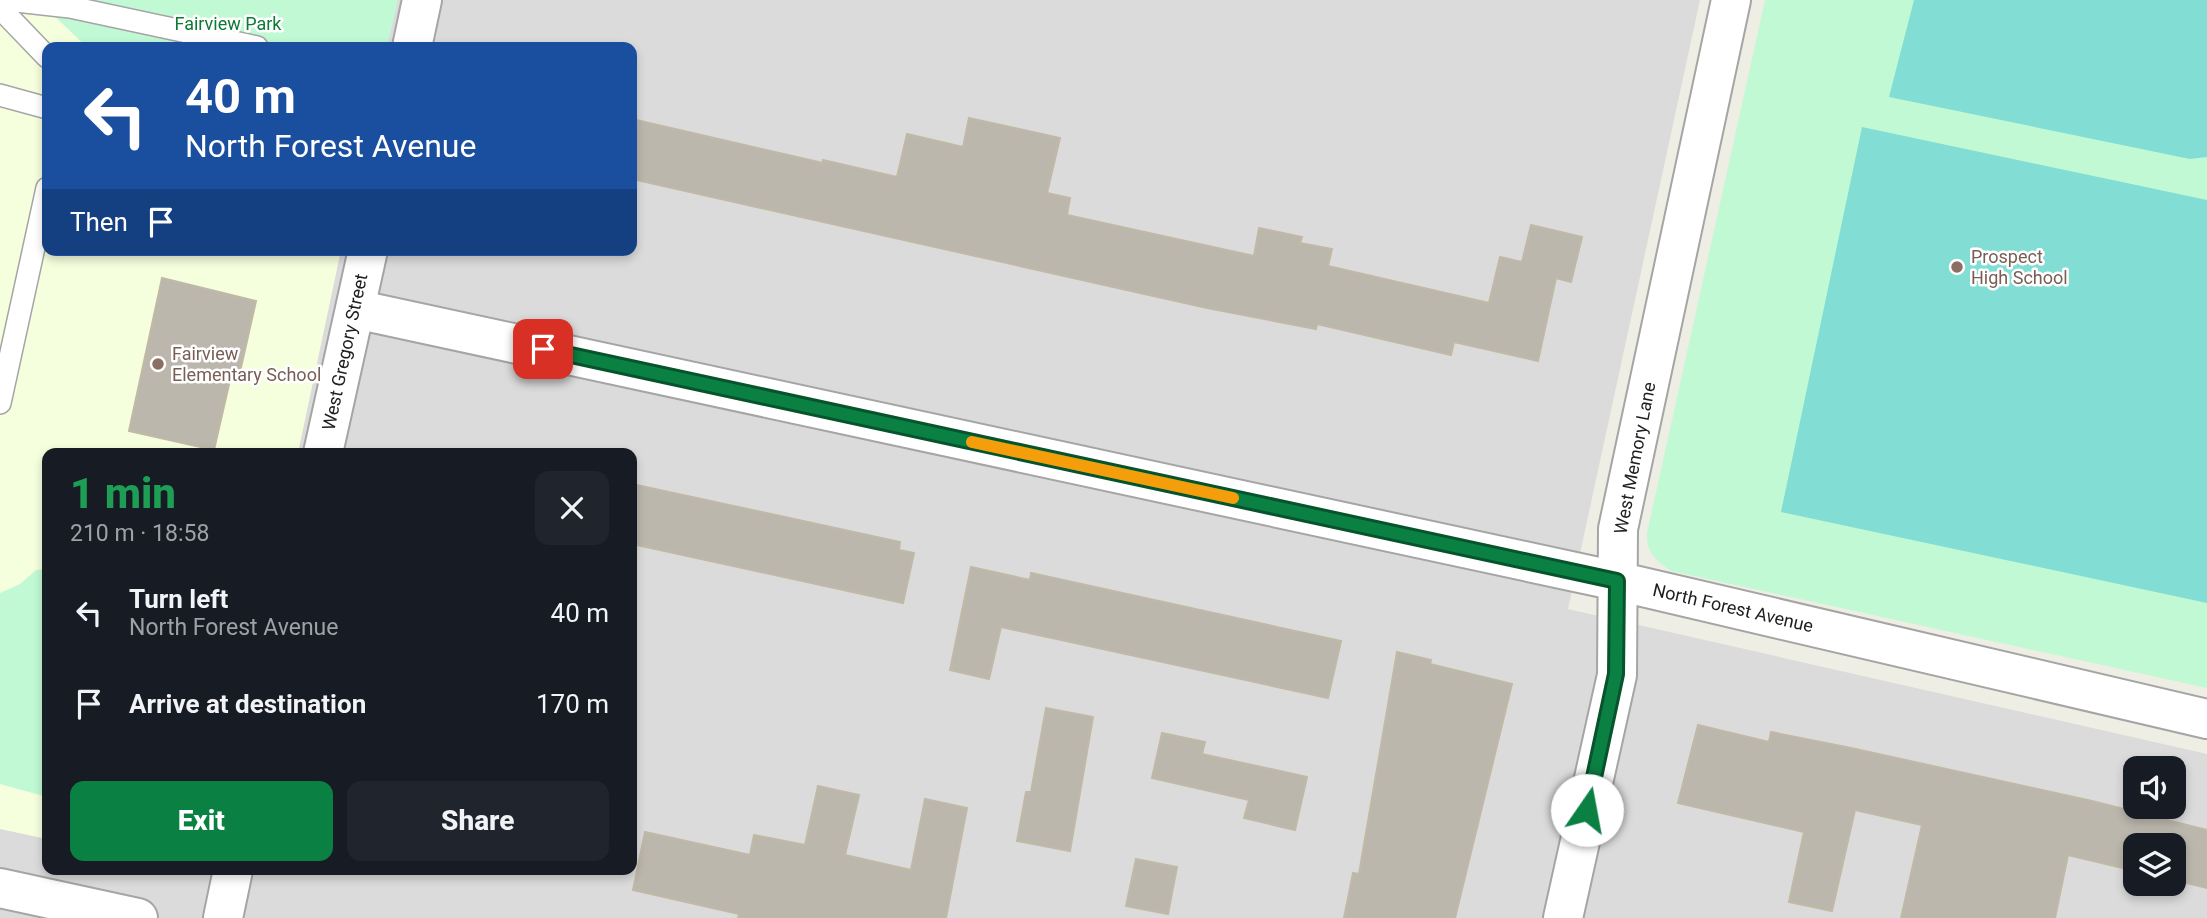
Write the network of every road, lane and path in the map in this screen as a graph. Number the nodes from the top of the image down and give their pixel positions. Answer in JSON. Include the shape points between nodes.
{"nodes":[{"id":1,"x":7,"y":0,"type":"edge"},
{"id":2,"x":422,"y":0,"type":"edge"},
{"id":3,"x":1731,"y":0,"type":"edge"},
{"id":4,"x":0,"y":8,"type":"edge"},
{"id":5,"x":234,"y":42,"type":"edge"},
{"id":6,"x":413,"y":42,"type":"edge"},
{"id":7,"x":42,"y":52,"type":"edge"},
{"id":8,"x":0,"y":96,"type":"edge"},
{"id":9,"x":42,"y":107,"type":"edge"},
{"id":10,"x":42,"y":211,"type":"edge"},
{"id":11,"x":367,"y":256,"type":"edge"},
{"id":12,"x":355,"y":309,"type":"junction"},
{"id":13,"x":0,"y":403,"type":"edge"},
{"id":14,"x":324,"y":448,"type":"edge"},
{"id":15,"x":1617,"y":581,"type":"junction"},
{"id":16,"x":2207,"y":719,"type":"edge"},
{"id":17,"x":232,"y":875,"type":"edge"},
{"id":18,"x":0,"y":888,"type":"edge"},
{"id":19,"x":138,"y":918,"type":"edge"},
{"id":20,"x":223,"y":918,"type":"edge"},
{"id":21,"x":1563,"y":918,"type":"edge"}],
"edges":[{"from":1,"to":5,"type":"lane","via":[[70,7]]},
{"from":2,"to":6,"type":"street"},
{"from":3,"to":15,"type":"street","name":"West Memory Lane","via":[[1618,529]]},
{"from":4,"to":7,"type":"lane"},
{"from":8,"to":9,"type":"lane"},
{"from":10,"to":13,"type":"lane"},
{"from":11,"to":12,"type":"street","name":"West Gregory Street"},
{"from":12,"to":14,"type":"street","name":"West Gregory Street"},
{"from":12,"to":15,"type":"street","name":"North Forest Avenue"},
{"from":15,"to":16,"type":"street","name":"North Forest Avenue"},
{"from":15,"to":21,"type":"street","name":"West Memory Lane","via":[[1616,674]]},
{"from":17,"to":20,"type":"street"},
{"from":18,"to":19,"type":"street"}]}
